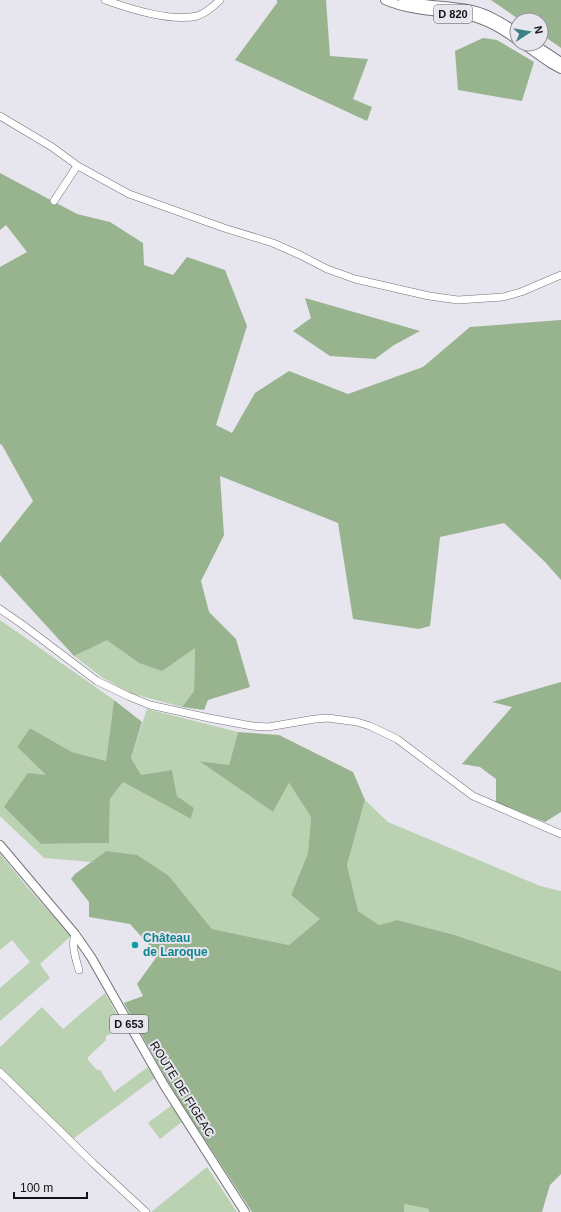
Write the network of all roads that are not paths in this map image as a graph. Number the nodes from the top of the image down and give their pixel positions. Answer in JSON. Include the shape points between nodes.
{"nodes":[{"id":1,"x":105,"y":0,"type":"edge"},
{"id":2,"x":220,"y":0,"type":"edge"},
{"id":3,"x":385,"y":0,"type":"edge"},
{"id":4,"x":403,"y":0,"type":"edge"},
{"id":5,"x":509,"y":27,"type":"edge"},
{"id":6,"x":509,"y":35,"type":"edge"},
{"id":7,"x":534,"y":52,"type":"edge"},
{"id":8,"x":546,"y":52,"type":"edge"},
{"id":9,"x":561,"y":62,"type":"edge"},
{"id":10,"x":561,"y":69,"type":"edge"},
{"id":11,"x":0,"y":116,"type":"edge"},
{"id":12,"x":77,"y":166,"type":"junction"},
{"id":13,"x":54,"y":201,"type":"dead end"},
{"id":14,"x":561,"y":275,"type":"edge"},
{"id":15,"x":0,"y":609,"type":"edge"},
{"id":16,"x":561,"y":834,"type":"edge"},
{"id":17,"x":0,"y":845,"type":"edge"},
{"id":18,"x":75,"y":934,"type":"junction"},
{"id":19,"x":79,"y":970,"type":"dead end"},
{"id":20,"x":0,"y":1072,"type":"edge"},
{"id":21,"x":146,"y":1212,"type":"edge"},
{"id":22,"x":245,"y":1212,"type":"edge"}],
"edges":[{"from":1,"to":2,"type":"street","via":[[144,12],[187,18],[211,9]]},
{"from":3,"to":6,"type":"main road","number":"D 820","via":[[408,8],[465,15],[496,26]]},
{"from":4,"to":5,"type":"main road","number":"D 820","via":[[467,9],[498,20]]},
{"from":7,"to":10,"type":"main road"},
{"from":8,"to":9,"type":"main road"},
{"from":11,"to":12,"type":"street","via":[[52,147]]},
{"from":12,"to":13,"type":"street"},
{"from":12,"to":14,"type":"street","via":[[129,194],[273,243],[327,269],[355,279],[429,296],[458,300],[503,297]]},
{"from":15,"to":16,"type":"street","via":[[97,681],[128,696],[150,704],[252,726],[273,726],[328,718],[370,726],[397,739],[473,796]]},
{"from":17,"to":18,"type":"main road","name":"ROUTE DE FIGEAC","number":"D 653"},
{"from":18,"to":19,"type":"street","via":[[74,949]]},
{"from":18,"to":22,"type":"main road","name":"ROUTE DE FIGEAC","number":"D 653","via":[[91,957],[164,1085]]},
{"from":20,"to":21,"type":"street"}]}
